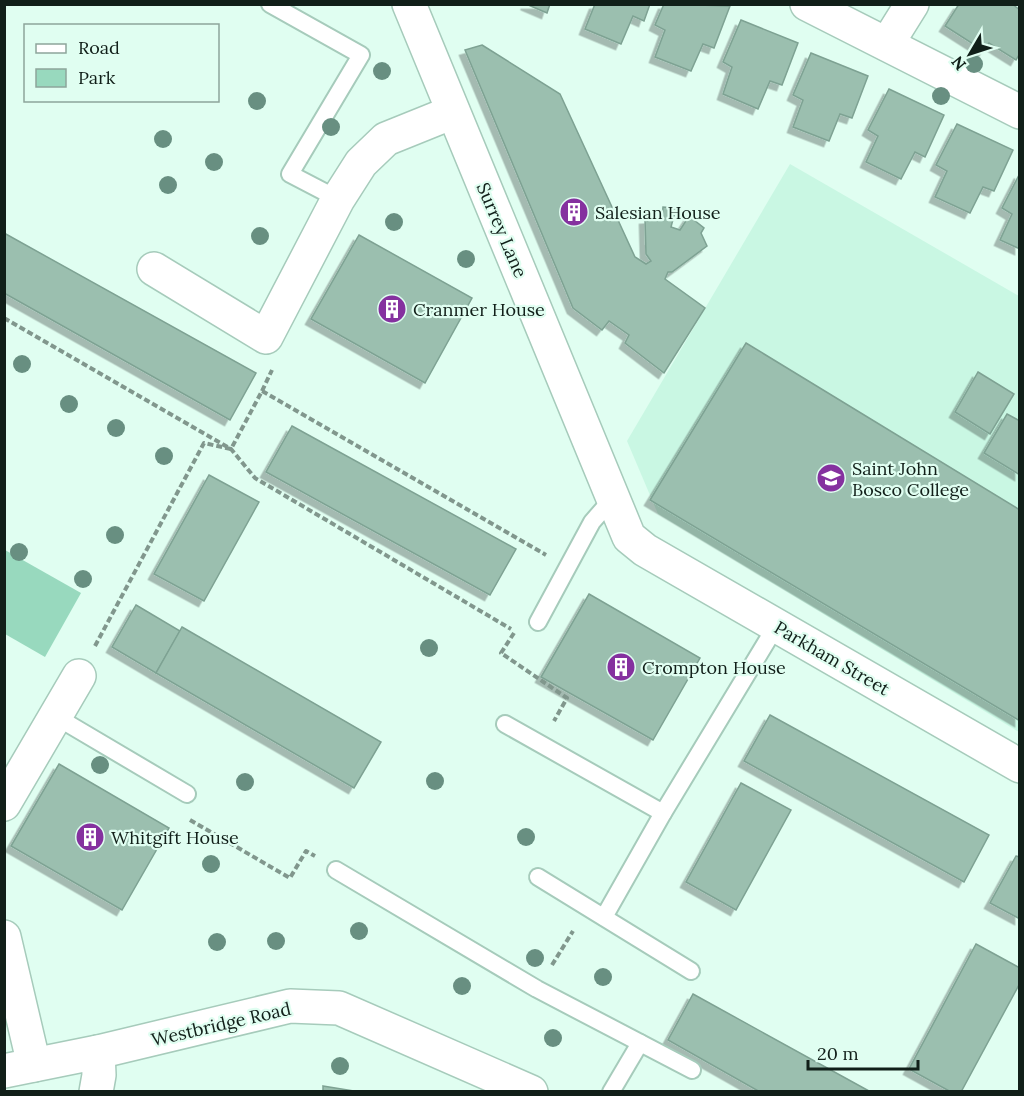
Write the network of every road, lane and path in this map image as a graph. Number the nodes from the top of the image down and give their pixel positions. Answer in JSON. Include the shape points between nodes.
{"nodes":[{"id":1,"x":270,"y":4,"type":"edge"},
{"id":2,"x":409,"y":4,"type":"edge"},
{"id":3,"x":807,"y":4,"type":"edge"},
{"id":4,"x":912,"y":4,"type":"edge"},
{"id":5,"x":887,"y":44,"type":"junction"},
{"id":6,"x":453,"y":112,"type":"junction"},
{"id":7,"x":1020,"y":112,"type":"edge"},
{"id":8,"x":338,"y":198,"type":"junction"},
{"id":9,"x":154,"y":269,"type":"dead end"},
{"id":10,"x":4,"y":318,"type":"edge"},
{"id":11,"x":231,"y":449,"type":"junction"},
{"id":12,"x":613,"y":498,"type":"junction"},
{"id":13,"x":645,"y":549,"type":"joint"},
{"id":14,"x":568,"y":567,"type":"junction"},
{"id":15,"x":538,"y":622,"type":"dead end"},
{"id":16,"x":776,"y":626,"type":"junction"},
{"id":17,"x":79,"y":676,"type":"joint"},
{"id":18,"x":55,"y":716,"type":"junction"},
{"id":19,"x":505,"y":724,"type":"dead end"},
{"id":20,"x":541,"y":745,"type":"junction"},
{"id":21,"x":1020,"y":766,"type":"edge"},
{"id":22,"x":187,"y":794,"type":"joint"},
{"id":23,"x":4,"y":804,"type":"edge"},
{"id":24,"x":663,"y":813,"type":"junction"},
{"id":25,"x":336,"y":870,"type":"joint"},
{"id":26,"x":538,"y":877,"type":"dead end"},
{"id":27,"x":588,"y":908,"type":"junction"},
{"id":28,"x":604,"y":917,"type":"junction"},
{"id":29,"x":4,"y":937,"type":"edge"},
{"id":30,"x":691,"y":971,"type":"dead end"},
{"id":31,"x":537,"y":989,"type":"junction"},
{"id":32,"x":640,"y":1043,"type":"junction"},
{"id":33,"x":98,"y":1053,"type":"junction"},
{"id":34,"x":20,"y":1068,"type":"edge"},
{"id":35,"x":692,"y":1070,"type":"dead end"},
{"id":36,"x":512,"y":1088,"type":"edge"},
{"id":37,"x":96,"y":1092,"type":"edge"},
{"id":38,"x":611,"y":1092,"type":"edge"}],
"edges":[{"from":1,"to":8,"type":"lane","via":[[361,55],[290,174]]},
{"from":2,"to":6,"type":"street","name":"Surrey Lane"},
{"from":3,"to":5,"type":"street"},
{"from":4,"to":5,"type":"street"},
{"from":5,"to":7,"type":"street"},
{"from":6,"to":8,"type":"street","via":[[386,139],[361,162]]},
{"from":6,"to":12,"type":"street","name":"Surrey Lane"},
{"from":8,"to":9,"type":"street","via":[[266,337]]},
{"from":10,"to":11,"type":"path"},
{"from":11,"to":14,"type":"path","via":[[261,391]]},
{"from":11,"to":17,"type":"path","via":[[204,443]]},
{"from":11,"to":20,"type":"path","via":[[255,478],[515,631],[501,653],[567,698]]},
{"from":12,"to":13,"type":"street","name":"Surrey Lane","via":[[629,537]]},
{"from":12,"to":14,"type":"lane","via":[[592,522]]},
{"from":13,"to":16,"type":"street","name":"Parkham Street"},
{"from":14,"to":15,"type":"lane"},
{"from":16,"to":21,"type":"street","name":"Parkham Street"},
{"from":16,"to":24,"type":"lane"},
{"from":17,"to":18,"type":"street"},
{"from":18,"to":22,"type":"lane"},
{"from":18,"to":23,"type":"street"},
{"from":19,"to":20,"type":"lane"},
{"from":20,"to":24,"type":"lane"},
{"from":22,"to":25,"type":"path","via":[[191,797],[182,816],[290,878],[306,851]]},
{"from":24,"to":28,"type":"lane"},
{"from":25,"to":31,"type":"lane"},
{"from":26,"to":27,"type":"lane"},
{"from":27,"to":28,"type":"lane"},
{"from":27,"to":31,"type":"path"},
{"from":28,"to":30,"type":"lane"},
{"from":29,"to":34,"type":"street"},
{"from":31,"to":32,"type":"lane"},
{"from":32,"to":35,"type":"lane"},
{"from":32,"to":38,"type":"lane"},
{"from":33,"to":34,"type":"street","name":"Westbridge Road"},
{"from":33,"to":36,"type":"street","name":"Westbridge Road","via":[[290,1006],[339,1008]]},
{"from":33,"to":37,"type":"street"}]}
